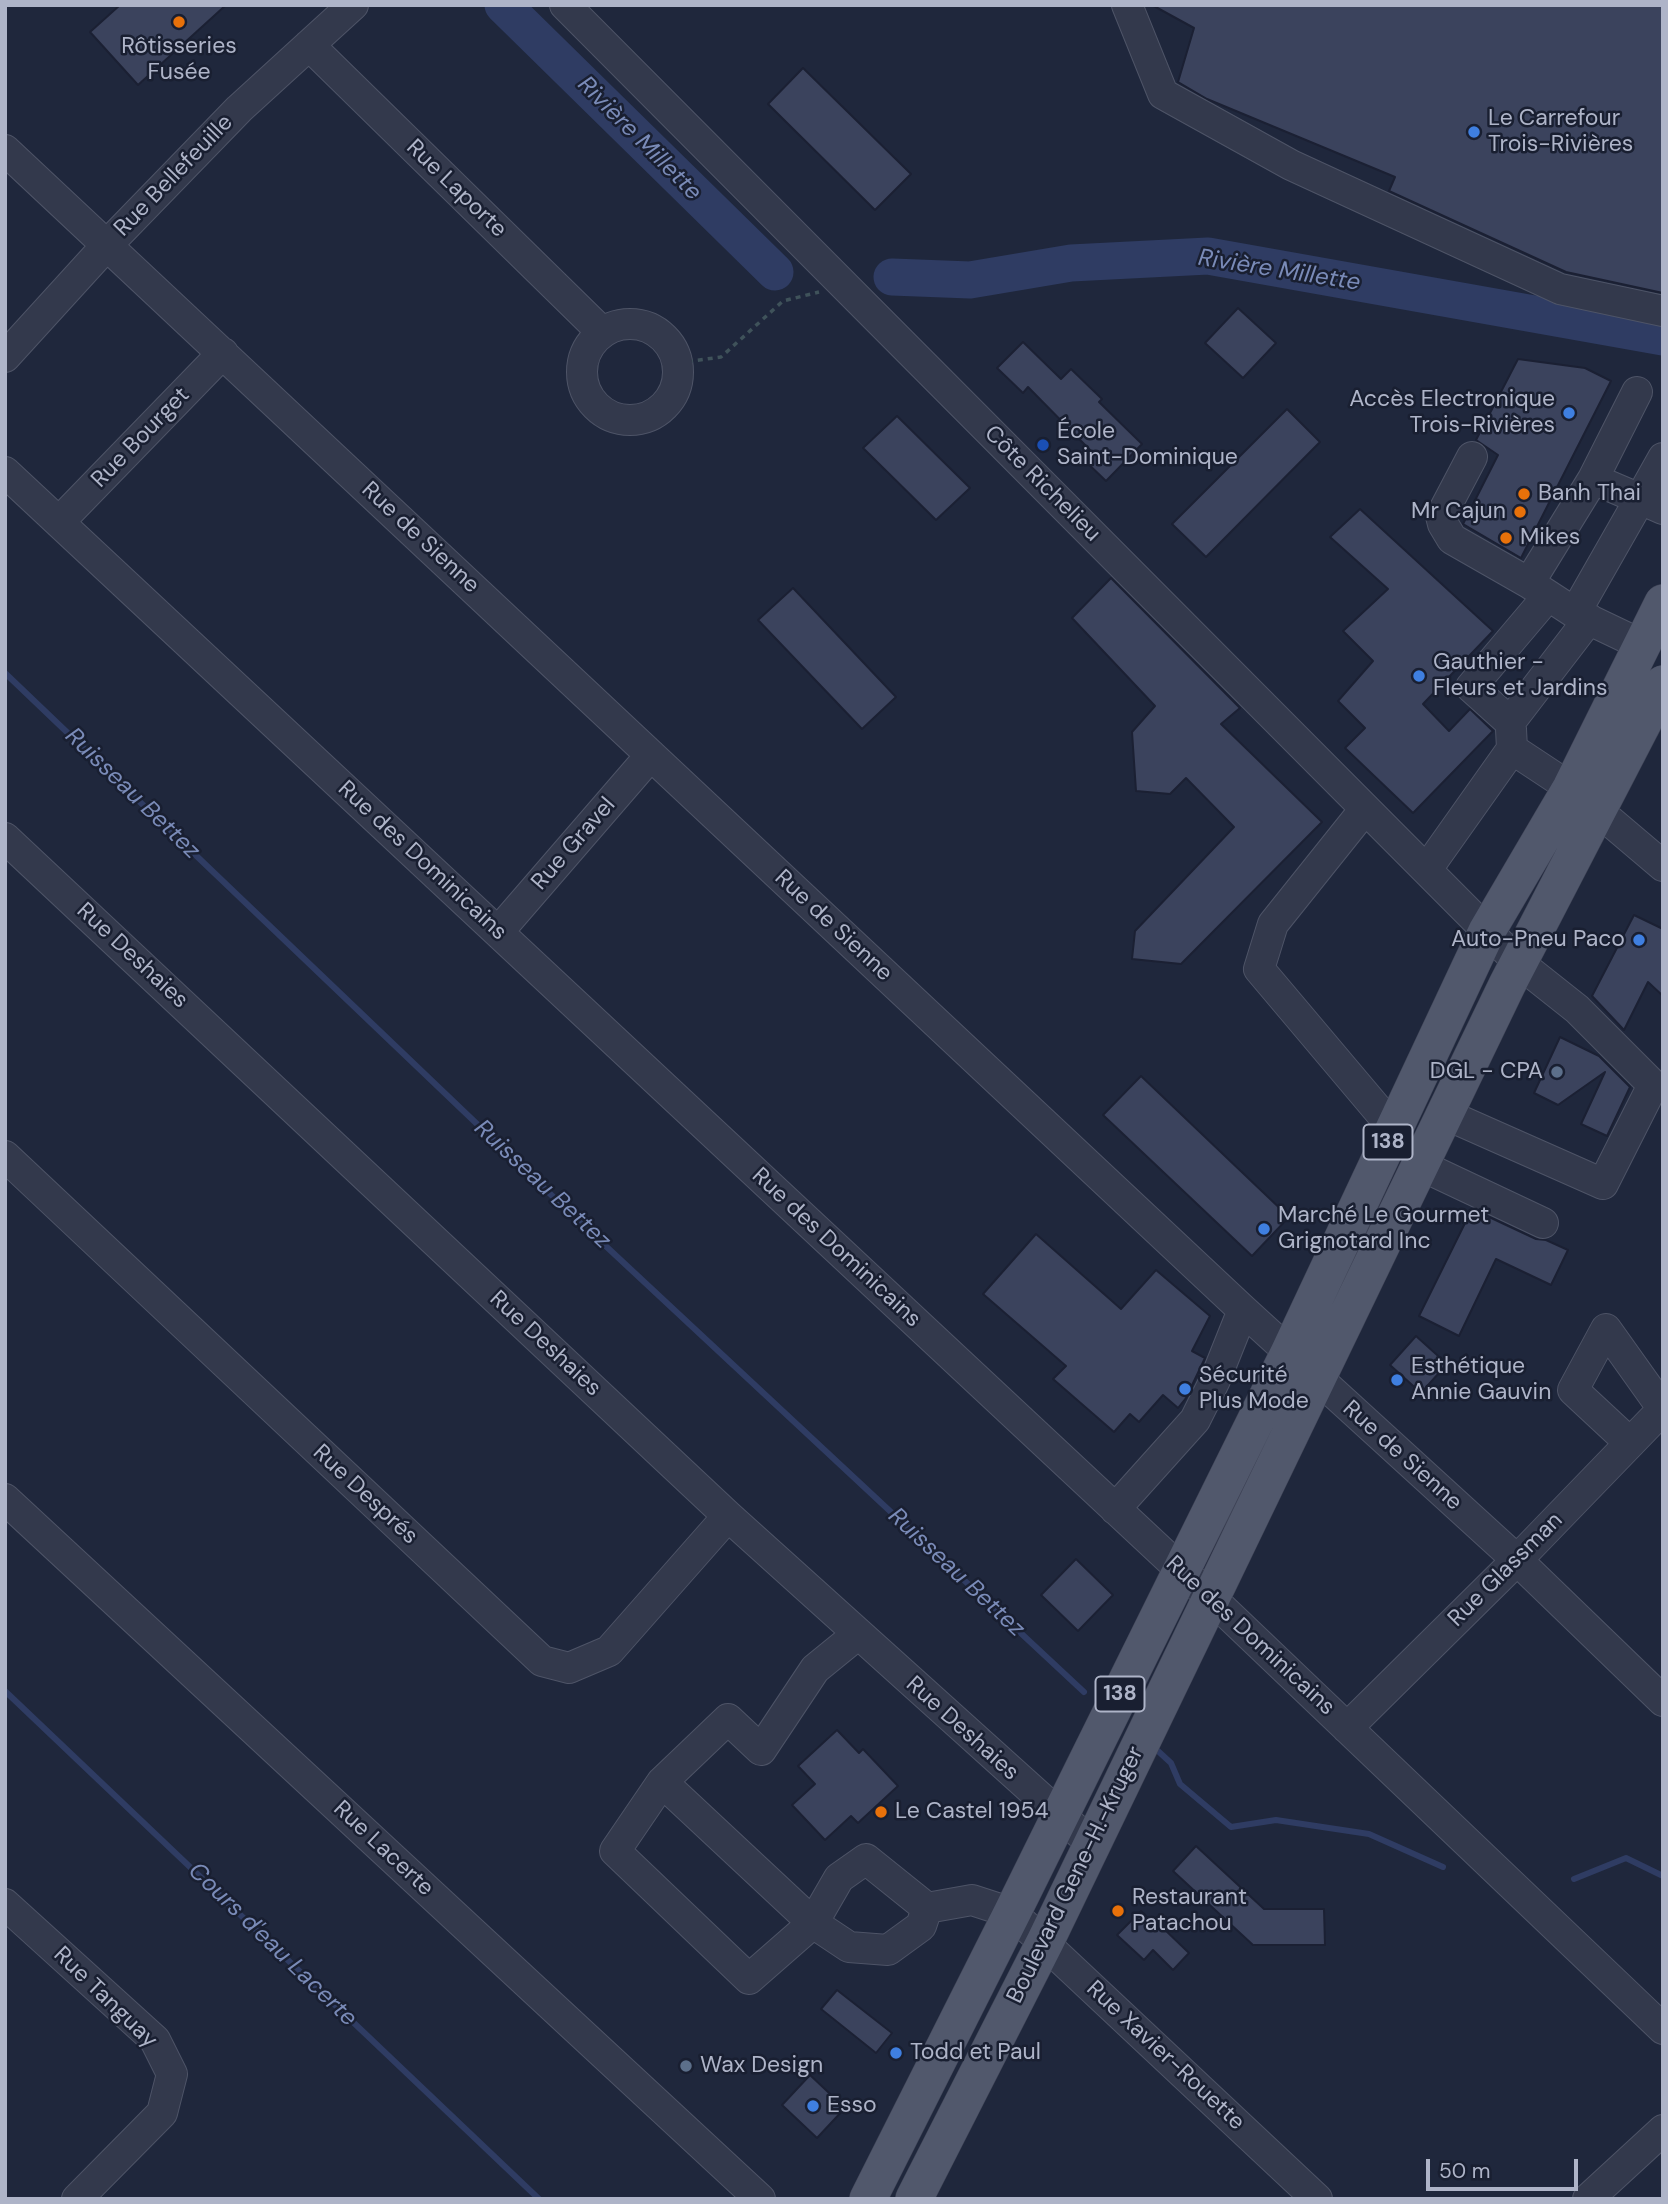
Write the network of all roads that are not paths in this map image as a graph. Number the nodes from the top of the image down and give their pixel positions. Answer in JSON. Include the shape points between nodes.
{"nodes":[{"id":1,"x":353,"y":5,"type":"edge"},
{"id":2,"x":565,"y":5,"type":"edge"},
{"id":3,"x":1127,"y":5,"type":"edge"},
{"id":4,"x":309,"y":45,"type":"junction"},
{"id":5,"x":5,"y":150,"type":"edge"},
{"id":6,"x":107,"y":245,"type":"junction"},
{"id":7,"x":1663,"y":311,"type":"edge"},
{"id":8,"x":602,"y":332,"type":"junction"},
{"id":9,"x":223,"y":354,"type":"junction"},
{"id":10,"x":5,"y":357,"type":"edge"},
{"id":11,"x":1637,"y":392,"type":"dead end"},
{"id":12,"x":1472,"y":457,"type":"dead end"},
{"id":13,"x":1663,"y":458,"type":"edge"},
{"id":14,"x":5,"y":472,"type":"edge"},
{"id":15,"x":1593,"y":479,"type":"junction"},
{"id":16,"x":1651,"y":504,"type":"edge"},
{"id":17,"x":60,"y":522,"type":"junction"},
{"id":18,"x":1538,"y":590,"type":"junction"},
{"id":19,"x":1663,"y":603,"type":"edge"},
{"id":20,"x":1582,"y":616,"type":"junction"},
{"id":21,"x":1642,"y":645,"type":"junction"},
{"id":22,"x":1663,"y":684,"type":"edge"},
{"id":23,"x":1511,"y":736,"type":"junction"},
{"id":24,"x":651,"y":755,"type":"junction"},
{"id":25,"x":1584,"y":799,"type":"junction"},
{"id":26,"x":1365,"y":808,"type":"junction"},
{"id":27,"x":5,"y":838,"type":"edge"},
{"id":28,"x":1663,"y":866,"type":"edge"},
{"id":29,"x":1427,"y":869,"type":"junction"},
{"id":30,"x":1487,"y":931,"type":"junction"},
{"id":31,"x":498,"y":932,"type":"junction"},
{"id":32,"x":1519,"y":963,"type":"junction"},
{"id":33,"x":1445,"y":1114,"type":"junction"},
{"id":34,"x":1394,"y":1129,"type":"junction"},
{"id":35,"x":5,"y":1156,"type":"edge"},
{"id":36,"x":1420,"y":1165,"type":"junction"},
{"id":37,"x":1542,"y":1223,"type":"dead end"},
{"id":38,"x":1243,"y":1310,"type":"junction"},
{"id":39,"x":1289,"y":1353,"type":"junction"},
{"id":40,"x":1317,"y":1379,"type":"junction"},
{"id":41,"x":1663,"y":1409,"type":"edge"},
{"id":42,"x":1630,"y":1443,"type":"junction"},
{"id":43,"x":5,"y":1499,"type":"edge"},
{"id":44,"x":1115,"y":1509,"type":"junction"},
{"id":45,"x":728,"y":1516,"type":"junction"},
{"id":46,"x":1517,"y":1560,"type":"junction"},
{"id":47,"x":1180,"y":1570,"type":"junction"},
{"id":48,"x":1211,"y":1598,"type":"junction"},
{"id":49,"x":858,"y":1634,"type":"junction"},
{"id":50,"x":1663,"y":1701,"type":"edge"},
{"id":51,"x":1347,"y":1728,"type":"junction"},
{"id":52,"x":662,"y":1782,"type":"junction"},
{"id":53,"x":1059,"y":1817,"type":"junction"},
{"id":54,"x":1092,"y":1844,"type":"junction"},
{"id":55,"x":5,"y":1904,"type":"edge"},
{"id":56,"x":927,"y":1908,"type":"junction"},
{"id":57,"x":1012,"y":1913,"type":"junction"},
{"id":58,"x":813,"y":1923,"type":"junction"},
{"id":59,"x":1045,"y":1942,"type":"junction"},
{"id":60,"x":1663,"y":2029,"type":"edge"},
{"id":61,"x":1656,"y":2146,"type":"edge"},
{"id":62,"x":77,"y":2199,"type":"edge"},
{"id":63,"x":760,"y":2199,"type":"edge"},
{"id":64,"x":868,"y":2199,"type":"edge"},
{"id":65,"x":914,"y":2199,"type":"edge"},
{"id":66,"x":1317,"y":2199,"type":"edge"},
{"id":67,"x":1588,"y":2199,"type":"edge"}],
"edges":[{"from":1,"to":4,"type":"street","name":"Rue Bellefeuille"},
{"from":2,"to":26,"type":"street","name":"Côte Richelieu"},
{"from":3,"to":7,"type":"street","via":[[1163,94],[1291,165],[1560,289]]},
{"from":4,"to":6,"type":"street","name":"Rue Bellefeuille"},
{"from":4,"to":8,"type":"street","name":"Rue Laporte"},
{"from":5,"to":6,"type":"street","name":"Rue de Sienne"},
{"from":6,"to":9,"type":"street","name":"Rue de Sienne"},
{"from":6,"to":10,"type":"street","name":"Rue Bellefeuille"},
{"from":8,"to":8,"type":"street","via":[[584,357],[582,373],[593,402],[619,418],[635,419],[663,407],[678,379],[672,348],[649,327],[633,323]]},
{"from":9,"to":17,"type":"street","name":"Rue Bourget"},
{"from":9,"to":24,"type":"street","name":"Rue de Sienne"},
{"from":11,"to":15,"type":"street"},
{"from":12,"to":18,"type":"street","via":[[1441,516],[1443,524],[1452,539]]},
{"from":13,"to":16,"type":"street"},
{"from":14,"to":17,"type":"street","name":"Rue des Dominicains"},
{"from":15,"to":16,"type":"street"},
{"from":15,"to":18,"type":"street"},
{"from":16,"to":20,"type":"street"},
{"from":17,"to":31,"type":"street","name":"Rue des Dominicains"},
{"from":18,"to":20,"type":"street"},
{"from":18,"to":23,"type":"street","via":[[1471,687]]},
{"from":19,"to":21,"type":"main road","name":"Boulevard Gene-H.-Kruger","number":"138"},
{"from":20,"to":21,"type":"street"},
{"from":20,"to":23,"type":"street"},
{"from":21,"to":25,"type":"main road","name":"Boulevard Gene-H.-Kruger","number":"138"},
{"from":22,"to":25,"type":"main road","name":"Boulevard Gene-H.-Kruger","number":"138"},
{"from":23,"to":25,"type":"street"},
{"from":23,"to":29,"type":"street"},
{"from":24,"to":31,"type":"street","name":"Rue Gravel"},
{"from":24,"to":38,"type":"street","name":"Rue de Sienne"},
{"from":25,"to":28,"type":"street"},
{"from":25,"to":30,"type":"main road","name":"Boulevard Gene-H.-Kruger","number":"138"},
{"from":25,"to":32,"type":"main road","name":"Boulevard Gene-H.-Kruger","number":"138"},
{"from":26,"to":29,"type":"street","name":"Côte Richelieu"},
{"from":26,"to":34,"type":"street","via":[[1273,924],[1259,969]]},
{"from":27,"to":45,"type":"street","name":"Rue Deshaies"},
{"from":29,"to":30,"type":"street","name":"Côte Richelieu"},
{"from":30,"to":32,"type":"street","name":"Côte Richelieu"},
{"from":30,"to":34,"type":"main road","name":"Boulevard Gene-H.-Kruger","number":"138"},
{"from":31,"to":44,"type":"street","name":"Rue des Dominicains"},
{"from":32,"to":33,"type":"main road","name":"Boulevard Gene-H.-Kruger","number":"138"},
{"from":32,"to":33,"type":"street","name":"Côte Richelieu","via":[[1577,1009],[1653,1085],[1603,1184]]},
{"from":33,"to":36,"type":"main road","name":"Boulevard Gene-H.-Kruger","number":"138"},
{"from":34,"to":39,"type":"main road","name":"Boulevard Gene-H.-Kruger","number":"138"},
{"from":35,"to":45,"type":"street","name":"Rue Després","via":[[542,1661],[569,1668],[609,1651]]},
{"from":36,"to":37,"type":"street"},
{"from":36,"to":40,"type":"main road","name":"Boulevard Gene-H.-Kruger","number":"138"},
{"from":38,"to":39,"type":"street","name":"Rue de Sienne"},
{"from":38,"to":44,"type":"street","via":[[1195,1420]]},
{"from":39,"to":40,"type":"street","name":"Rue de Sienne"},
{"from":39,"to":47,"type":"main road","name":"Boulevard Gene-H.-Kruger","number":"138"},
{"from":40,"to":46,"type":"street","name":"Rue de Sienne"},
{"from":40,"to":48,"type":"main road","name":"Boulevard Gene-H.-Kruger","number":"138"},
{"from":41,"to":42,"type":"street","name":"Rue Glassman"},
{"from":41,"to":42,"type":"street","via":[[1606,1329],[1573,1390]]},
{"from":42,"to":46,"type":"street","name":"Rue Glassman"},
{"from":43,"to":63,"type":"street","name":"Rue Lacerte"},
{"from":44,"to":47,"type":"street","name":"Rue des Dominicains"},
{"from":45,"to":49,"type":"street","name":"Rue Deshaies"},
{"from":46,"to":50,"type":"street","name":"Rue de Sienne"},
{"from":46,"to":51,"type":"street","name":"Rue Glassman"},
{"from":47,"to":48,"type":"street","name":"Rue des Dominicains"},
{"from":47,"to":53,"type":"main road","name":"Boulevard Gene-H.-Kruger","number":"138"},
{"from":48,"to":51,"type":"street","name":"Rue des Dominicains"},
{"from":48,"to":54,"type":"main road","name":"Boulevard Gene-H.-Kruger","number":"138"},
{"from":49,"to":52,"type":"street","via":[[815,1669],[761,1750],[728,1719]]},
{"from":49,"to":53,"type":"street","name":"Rue Deshaies"},
{"from":51,"to":60,"type":"street","name":"Rue des Dominicains"},
{"from":52,"to":58,"type":"street"},
{"from":52,"to":58,"type":"street","via":[[615,1851],[749,1979]]},
{"from":53,"to":54,"type":"street","name":"Rue Deshaies"},
{"from":53,"to":57,"type":"main road","name":"Boulevard Gene-H.-Kruger","number":"138"},
{"from":54,"to":59,"type":"main road","name":"Boulevard Gene-H.-Kruger","number":"138"},
{"from":55,"to":62,"type":"street","name":"Rue Tanguay","via":[[155,2040],[172,2074],[162,2113]]},
{"from":56,"to":57,"type":"street","via":[[972,1900]]},
{"from":56,"to":58,"type":"street","via":[[921,1926],[888,1950],[849,1947]]},
{"from":56,"to":58,"type":"street","via":[[866,1859],[839,1878]]},
{"from":57,"to":59,"type":"street","name":"Rue Xavier-Rouette"},
{"from":57,"to":64,"type":"main road","name":"Boulevard Gene-H.-Kruger","number":"138"},
{"from":59,"to":65,"type":"main road","name":"Boulevard Gene-H.-Kruger","number":"138"},
{"from":59,"to":66,"type":"street","name":"Rue Xavier-Rouette"},
{"from":61,"to":67,"type":"street"}]}
